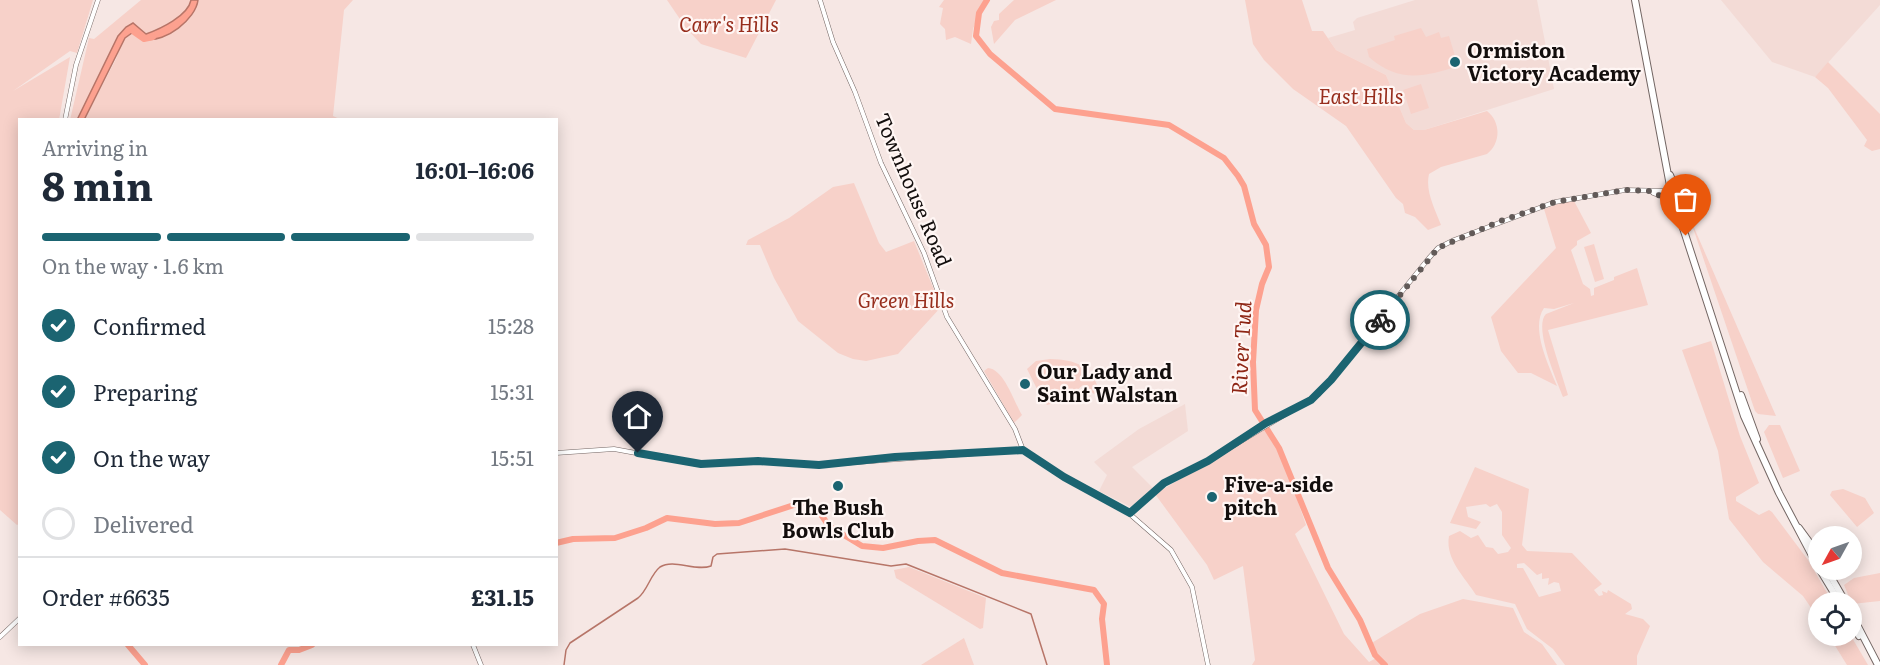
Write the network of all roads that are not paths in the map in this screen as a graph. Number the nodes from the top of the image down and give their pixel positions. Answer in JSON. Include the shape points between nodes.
{"nodes":[{"id":1,"x":98,"y":0,"type":"edge"},
{"id":2,"x":820,"y":0,"type":"edge"},
{"id":3,"x":1635,"y":0,"type":"edge"},
{"id":4,"x":66,"y":118,"type":"edge"},
{"id":5,"x":1670,"y":175,"type":"junction"},
{"id":6,"x":1649,"y":191,"type":"junction"},
{"id":7,"x":1671,"y":191,"type":"junction"},
{"id":8,"x":1677,"y":199,"type":"junction"},
{"id":9,"x":1023,"y":450,"type":"junction"},
{"id":10,"x":558,"y":453,"type":"edge"},
{"id":11,"x":1130,"y":513,"type":"junction"},
{"id":12,"x":1790,"y":516,"type":"junction"},
{"id":13,"x":1808,"y":540,"type":"edge"},
{"id":14,"x":1808,"y":548,"type":"edge"},
{"id":15,"x":1830,"y":580,"type":"edge"},
{"id":16,"x":1832,"y":580,"type":"edge"},
{"id":17,"x":1834,"y":584,"type":"junction"},
{"id":18,"x":1837,"y":592,"type":"edge"},
{"id":19,"x":1839,"y":592,"type":"edge"},
{"id":20,"x":18,"y":620,"type":"edge"},
{"id":21,"x":1862,"y":635,"type":"edge"},
{"id":22,"x":0,"y":637,"type":"edge"},
{"id":23,"x":1862,"y":640,"type":"edge"},
{"id":24,"x":473,"y":646,"type":"edge"},
{"id":25,"x":481,"y":665,"type":"edge"},
{"id":26,"x":1208,"y":665,"type":"edge"},
{"id":27,"x":1877,"y":665,"type":"edge"}],
"edges":[{"from":1,"to":4,"type":"street","via":[[76,65]]},
{"from":2,"to":9,"type":"street","name":"Townhouse Road","via":[[881,163],[924,253],[948,317],[1015,429]]},
{"from":3,"to":5,"type":"highway"},
{"from":5,"to":7,"type":"highway"},
{"from":5,"to":8,"type":"highway"},
{"from":6,"to":7,"type":"street"},
{"from":6,"to":8,"type":"street"},
{"from":6,"to":11,"type":"street","via":[[1625,190],[1555,202],[1441,247],[1319,394],[1164,483]]},
{"from":7,"to":8,"type":"highway"},
{"from":8,"to":12,"type":"highway","via":[[1734,381]]},
{"from":9,"to":10,"type":"street","via":[[819,465],[758,461],[701,464],[614,449]]},
{"from":9,"to":11,"type":"street"},
{"from":11,"to":26,"type":"street","via":[[1171,550],[1186,574],[1196,601]]},
{"from":12,"to":13,"type":"highway"},
{"from":12,"to":14,"type":"highway"},
{"from":15,"to":17,"type":"highway"},
{"from":16,"to":17,"type":"highway"},
{"from":17,"to":18,"type":"highway"},
{"from":17,"to":19,"type":"highway"},
{"from":20,"to":22,"type":"street"},
{"from":21,"to":27,"type":"highway"},
{"from":23,"to":27,"type":"highway"},
{"from":24,"to":25,"type":"street"}]}
